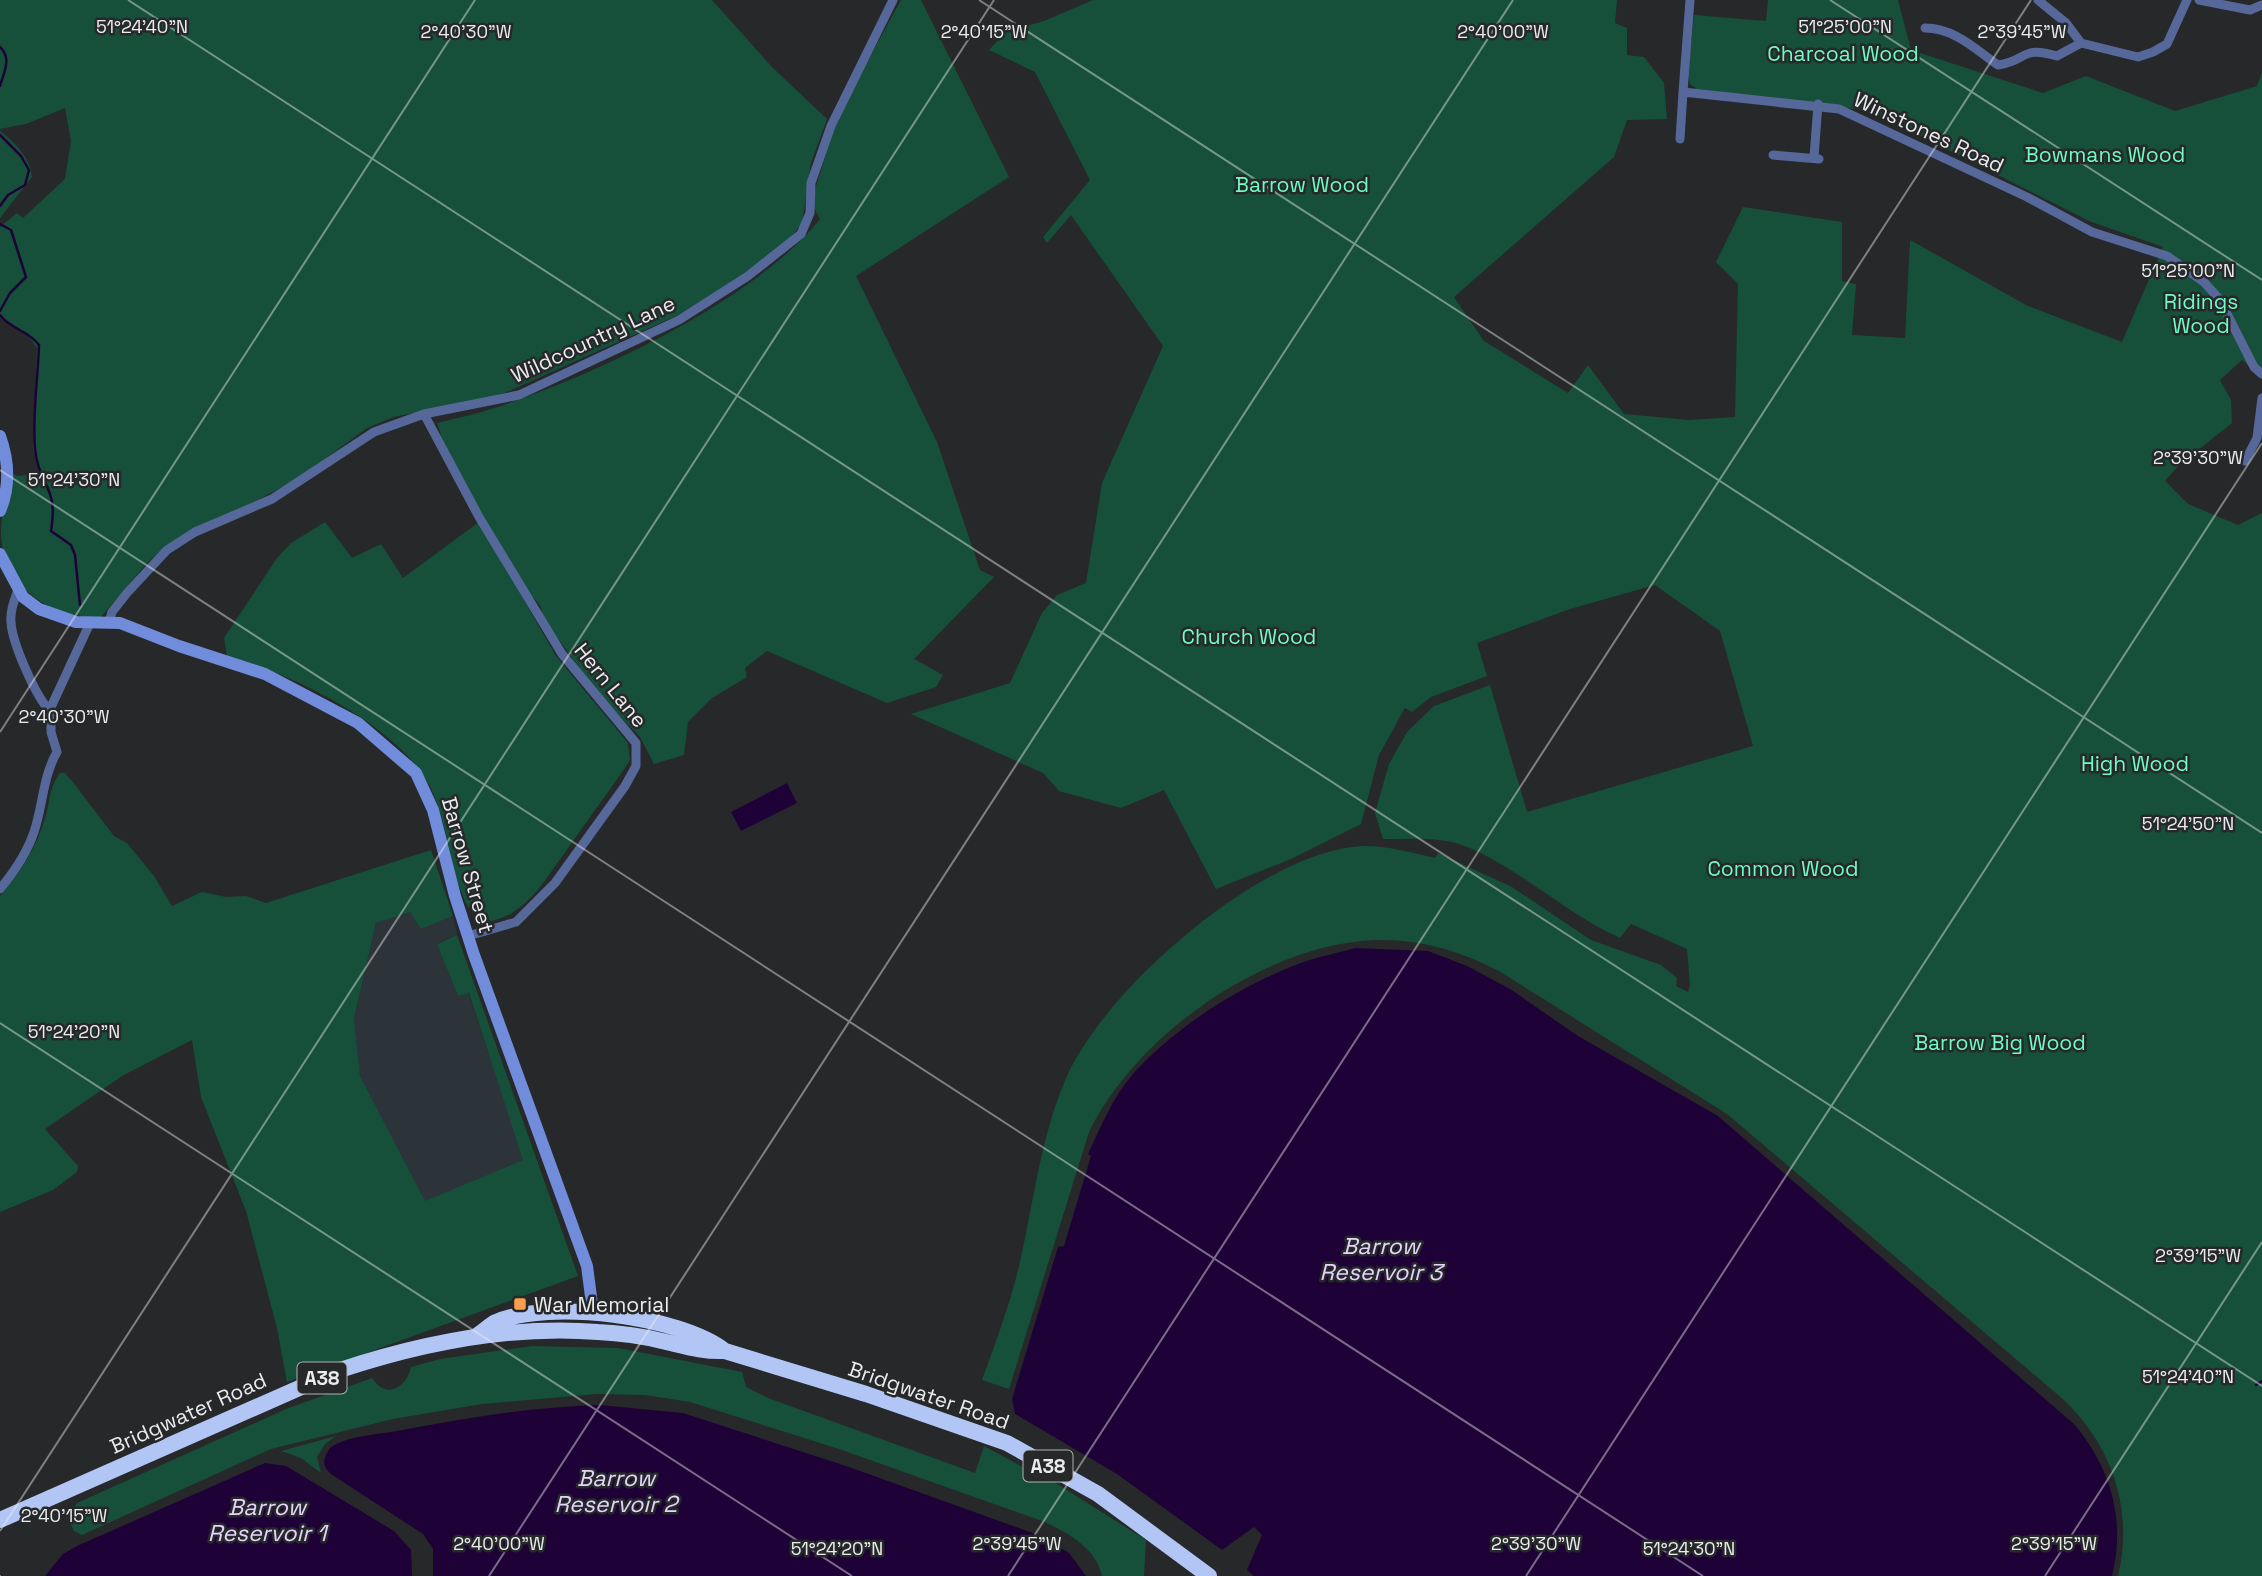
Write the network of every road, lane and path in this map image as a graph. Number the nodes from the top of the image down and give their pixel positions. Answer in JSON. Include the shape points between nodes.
{"nodes":[{"id":1,"x":893,"y":0,"type":"edge"},
{"id":2,"x":1690,"y":0,"type":"edge"},
{"id":3,"x":2038,"y":0,"type":"edge"},
{"id":4,"x":2187,"y":0,"type":"edge"},
{"id":5,"x":2199,"y":0,"type":"edge"},
{"id":6,"x":2262,"y":5,"type":"edge"},
{"id":7,"x":1926,"y":28,"type":"dead end"},
{"id":8,"x":2081,"y":43,"type":"junction"},
{"id":9,"x":1683,"y":92,"type":"junction"},
{"id":10,"x":1818,"y":104,"type":"junction"},
{"id":11,"x":1680,"y":139,"type":"dead end"},
{"id":12,"x":1773,"y":155,"type":"dead end"},
{"id":13,"x":2262,"y":374,"type":"edge"},
{"id":14,"x":2262,"y":398,"type":"edge"},
{"id":15,"x":424,"y":414,"type":"junction"},
{"id":16,"x":0,"y":436,"type":"edge"},
{"id":17,"x":2245,"y":461,"type":"dead end"},
{"id":18,"x":0,"y":511,"type":"edge"},
{"id":19,"x":0,"y":554,"type":"edge"},
{"id":20,"x":18,"y":590,"type":"junction"},
{"id":21,"x":109,"y":622,"type":"junction"},
{"id":22,"x":90,"y":623,"type":"junction"},
{"id":23,"x":50,"y":711,"type":"junction"},
{"id":24,"x":0,"y":889,"type":"edge"},
{"id":25,"x":468,"y":936,"type":"junction"},
{"id":26,"x":593,"y":1312,"type":"junction"},
{"id":27,"x":576,"y":1331,"type":"junction"},
{"id":28,"x":478,"y":1335,"type":"junction"},
{"id":29,"x":498,"y":1336,"type":"junction"},
{"id":30,"x":634,"y":1336,"type":"junction"},
{"id":31,"x":725,"y":1351,"type":"junction"},
{"id":32,"x":0,"y":1520,"type":"edge"},
{"id":33,"x":1209,"y":1576,"type":"edge"}],
"edges":[{"from":1,"to":15,"type":"street","name":"Wildcountry Lane","via":[[831,126],[811,183],[810,213],[801,234],[748,276],[679,320],[519,395]]},
{"from":2,"to":9,"type":"street"},
{"from":3,"to":8,"type":"street","via":[[2066,23]]},
{"from":4,"to":8,"type":"street","via":[[2167,44],[2152,52],[2138,57]]},
{"from":5,"to":6,"type":"street","via":[[2250,10]]},
{"from":7,"to":8,"type":"street","via":[[1939,28],[1965,40],[1998,65],[2033,51],[2057,56]]},
{"from":9,"to":10,"type":"street","name":"Winstones Road"},
{"from":9,"to":11,"type":"street"},
{"from":10,"to":12,"type":"street","via":[[1816,158]]},
{"from":10,"to":13,"type":"street","name":"Winstones Road","via":[[1863,118],[2092,232],[2167,256],[2220,300],[2254,367]]},
{"from":14,"to":17,"type":"street","via":[[2257,438]]},
{"from":15,"to":21,"type":"street","name":"Wildcountry Lane","via":[[374,432],[272,499],[195,532],[167,550],[127,593]]},
{"from":15,"to":25,"type":"street","name":"Hern Lane","via":[[479,517],[562,654],[636,743],[636,766],[625,786],[555,883],[516,922]]},
{"from":16,"to":18,"type":"main road","via":[[7,462]]},
{"from":19,"to":20,"type":"main road","name":"Barrow Street"},
{"from":20,"to":22,"type":"main road","name":"Barrow Street","via":[[39,609]]},
{"from":20,"to":23,"type":"street","via":[[11,623],[36,693]]},
{"from":21,"to":22,"type":"main road","name":"Barrow Street"},
{"from":21,"to":25,"type":"main road","name":"Barrow Street","via":[[265,674],[336,710],[389,747],[423,785]]},
{"from":22,"to":23,"type":"street"},
{"from":23,"to":24,"type":"street","via":[[57,752],[34,832]]},
{"from":25,"to":26,"type":"main road","name":"Barrow Street","via":[[587,1266]]},
{"from":26,"to":27,"type":"highway"},
{"from":26,"to":28,"type":"highway","name":"Bridgwater Road","number":"A38","via":[[496,1322]]},
{"from":26,"to":30,"type":"highway","via":[[601,1326]]},
{"from":26,"to":31,"type":"highway","name":"Bridgwater Road","number":"A38","via":[[653,1322],[710,1339]]},
{"from":27,"to":29,"type":"highway","name":"Bridgwater Road","number":"A38"},
{"from":27,"to":30,"type":"highway","name":"Bridgwater Road","number":"A38"},
{"from":28,"to":29,"type":"highway","name":"Bridgwater Road","number":"A38"},
{"from":28,"to":32,"type":"highway","name":"Bridgwater Road","number":"A38","via":[[340,1370]]},
{"from":29,"to":30,"type":"highway","via":[[617,1340]]},
{"from":30,"to":31,"type":"highway","name":"Bridgwater Road","number":"A38","via":[[704,1352]]},
{"from":31,"to":33,"type":"highway","name":"Bridgwater Road","number":"A38","via":[[1007,1443],[1098,1494]]}]}
